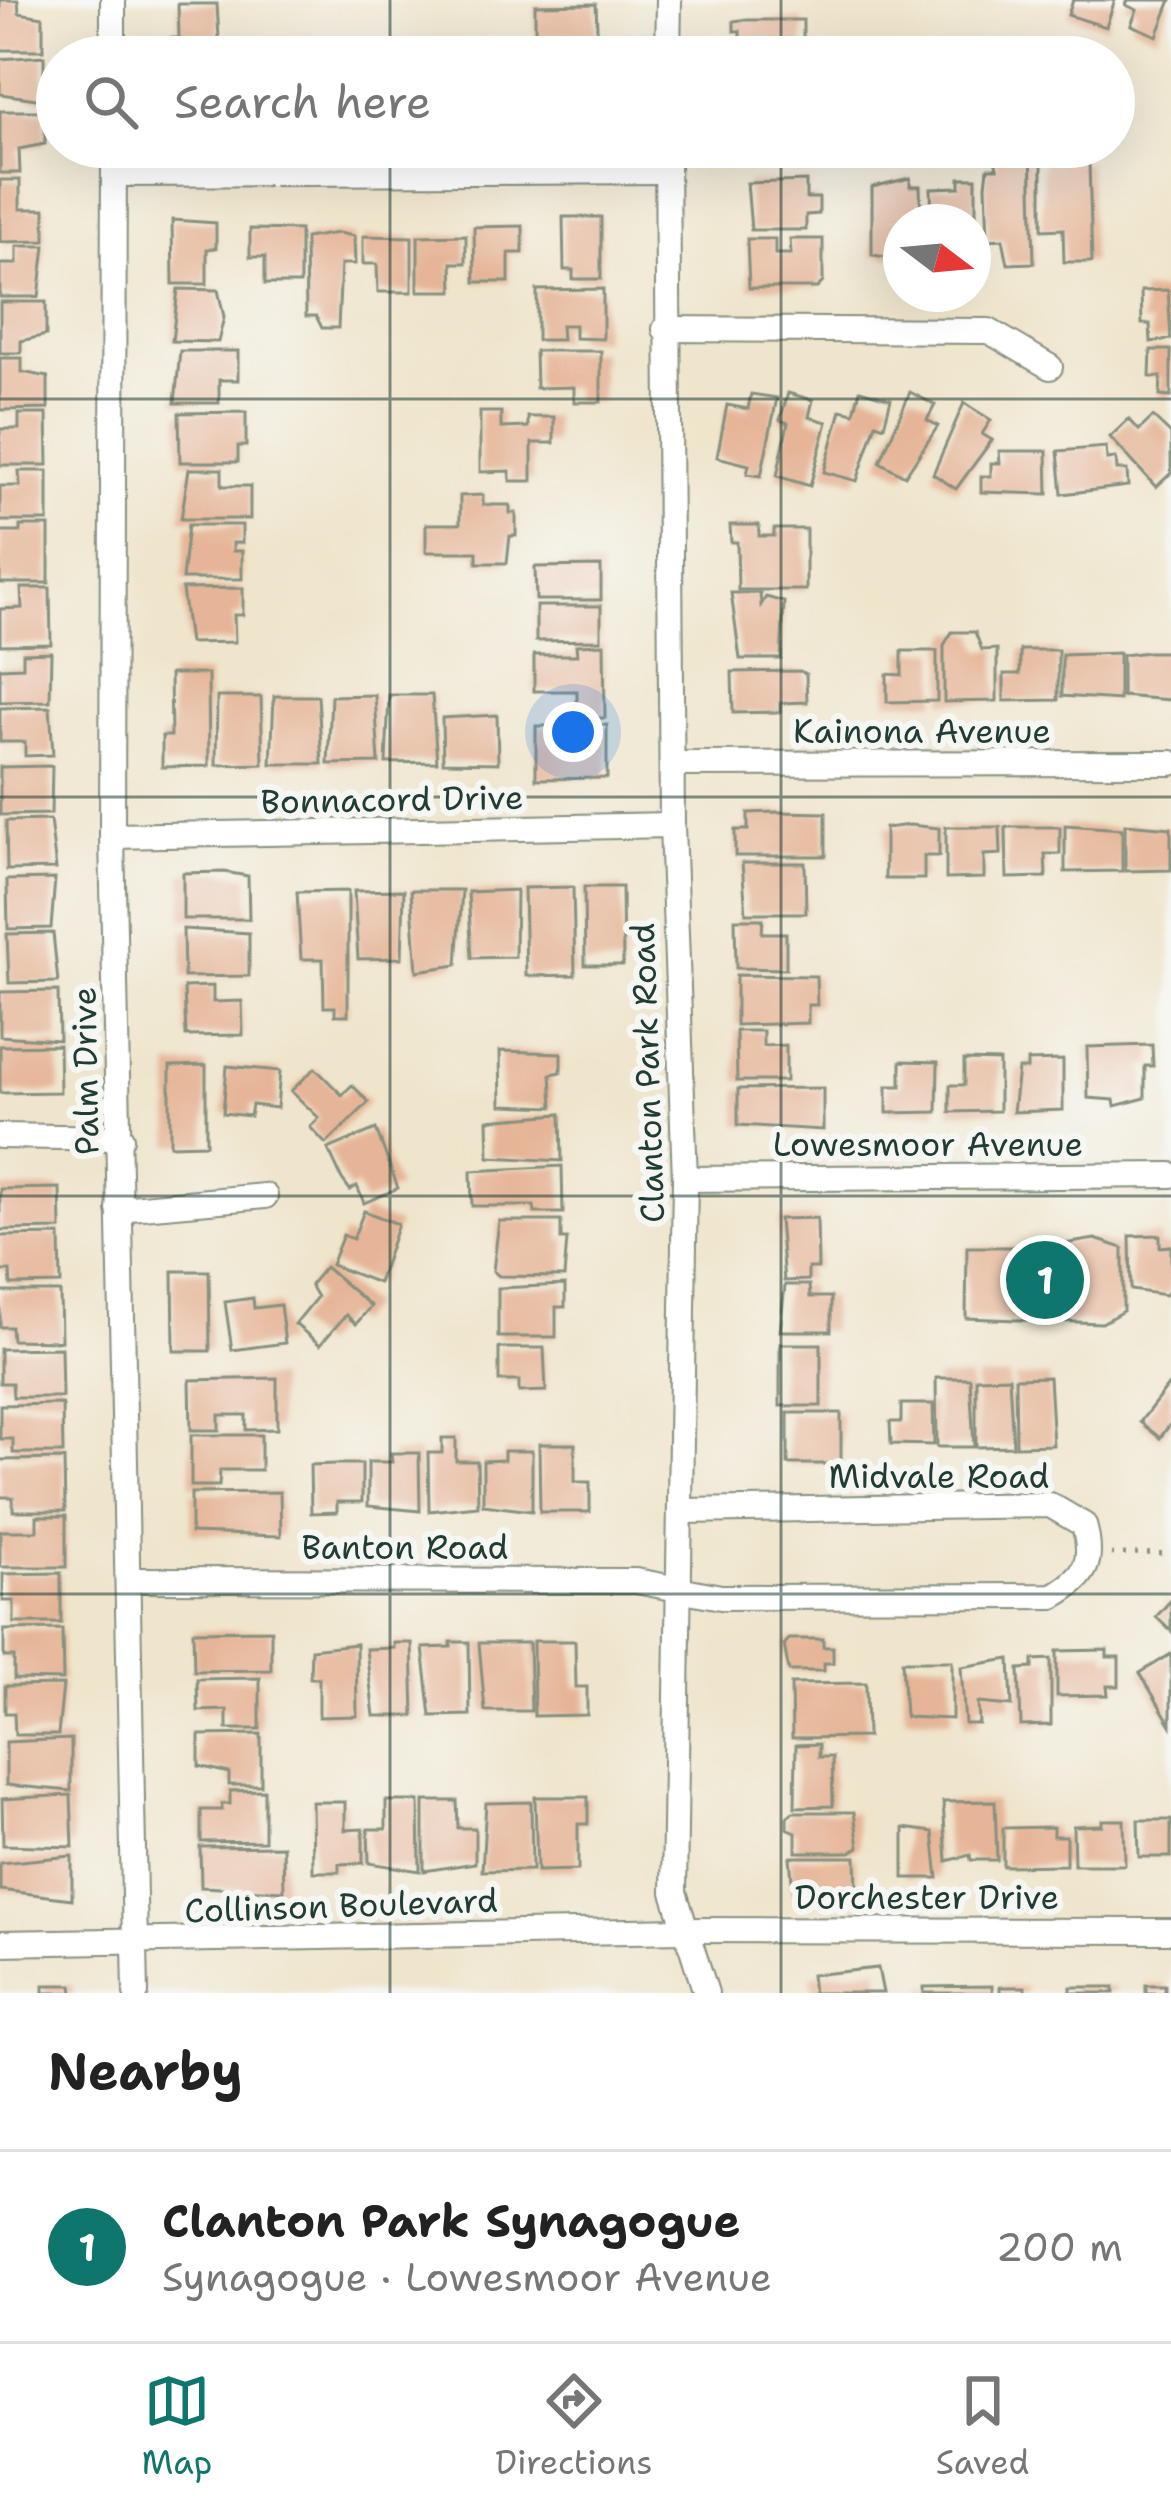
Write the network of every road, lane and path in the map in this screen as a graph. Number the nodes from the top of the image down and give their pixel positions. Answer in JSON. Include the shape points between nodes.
{"nodes":[{"id":1,"x":113,"y":0,"type":"edge"},
{"id":2,"x":669,"y":0,"type":"edge"},
{"id":3,"x":113,"y":36,"type":"edge"},
{"id":4,"x":668,"y":36,"type":"edge"},
{"id":5,"x":114,"y":168,"type":"edge"},
{"id":6,"x":335,"y":168,"type":"edge"},
{"id":7,"x":667,"y":168,"type":"edge"},
{"id":8,"x":114,"y":174,"type":"junction"},
{"id":9,"x":665,"y":329,"type":"junction"},
{"id":10,"x":1050,"y":367,"type":"dead end"},
{"id":11,"x":673,"y":764,"type":"junction"},
{"id":12,"x":1171,"y":764,"type":"edge"},
{"id":13,"x":672,"y":825,"type":"junction"},
{"id":14,"x":112,"y":836,"type":"junction"},
{"id":15,"x":0,"y":1136,"type":"edge"},
{"id":16,"x":121,"y":1138,"type":"junction"},
{"id":17,"x":1171,"y":1175,"type":"edge"},
{"id":18,"x":685,"y":1179,"type":"junction"},
{"id":19,"x":265,"y":1196,"type":"dead end"},
{"id":20,"x":119,"y":1209,"type":"junction"},
{"id":21,"x":683,"y":1511,"type":"junction"},
{"id":22,"x":1171,"y":1553,"type":"edge"},
{"id":23,"x":1092,"y":1554,"type":"junction"},
{"id":24,"x":129,"y":1580,"type":"junction"},
{"id":25,"x":680,"y":1586,"type":"junction"},
{"id":26,"x":683,"y":1930,"type":"junction"},
{"id":27,"x":1171,"y":1931,"type":"edge"},
{"id":28,"x":0,"y":1943,"type":"edge"},
{"id":29,"x":133,"y":1944,"type":"junction"},
{"id":30,"x":136,"y":1993,"type":"edge"},
{"id":31,"x":706,"y":1993,"type":"edge"}],
"edges":[{"from":1,"to":3,"type":"street"},
{"from":2,"to":4,"type":"street"},
{"from":5,"to":8,"type":"street","name":"Palm Drive"},
{"from":6,"to":8,"type":"street"},
{"from":7,"to":9,"type":"street","name":"Clanton Park Road"},
{"from":8,"to":14,"type":"street","name":"Palm Drive"},
{"from":9,"to":10,"type":"street","via":[[988,331]]},
{"from":9,"to":11,"type":"street","name":"Clanton Park Road"},
{"from":11,"to":12,"type":"street","name":"Kainona Avenue"},
{"from":11,"to":13,"type":"street","name":"Clanton Park Road"},
{"from":13,"to":14,"type":"street","name":"Bonnacord Drive"},
{"from":13,"to":18,"type":"street","name":"Clanton Park Road"},
{"from":14,"to":16,"type":"street","name":"Palm Drive"},
{"from":15,"to":16,"type":"street"},
{"from":16,"to":20,"type":"street","name":"Palm Drive"},
{"from":17,"to":18,"type":"street","name":"Lowesmoor Avenue"},
{"from":18,"to":21,"type":"street","name":"Clanton Park Road"},
{"from":19,"to":20,"type":"street"},
{"from":20,"to":24,"type":"street","name":"Palm Drive"},
{"from":21,"to":23,"type":"street","name":"Midvale Road","via":[[1050,1505],[1084,1526]]},
{"from":21,"to":25,"type":"street","name":"Clanton Park Road"},
{"from":22,"to":23,"type":"path"},
{"from":23,"to":25,"type":"street","via":[[1087,1571],[1053,1596],[721,1597]]},
{"from":24,"to":25,"type":"street","name":"Banton Road"},
{"from":24,"to":29,"type":"street","name":"Palm Drive"},
{"from":25,"to":26,"type":"street","name":"Clanton Park Road","via":[[674,1892]]},
{"from":26,"to":27,"type":"street","name":"Dorchester Drive"},
{"from":26,"to":29,"type":"street","name":"Collinson Boulevard"},
{"from":26,"to":31,"type":"street","name":"Clanton Park Road"},
{"from":28,"to":29,"type":"street","name":"Collinson Boulevard"},
{"from":29,"to":30,"type":"street","name":"Palm Drive"}]}
